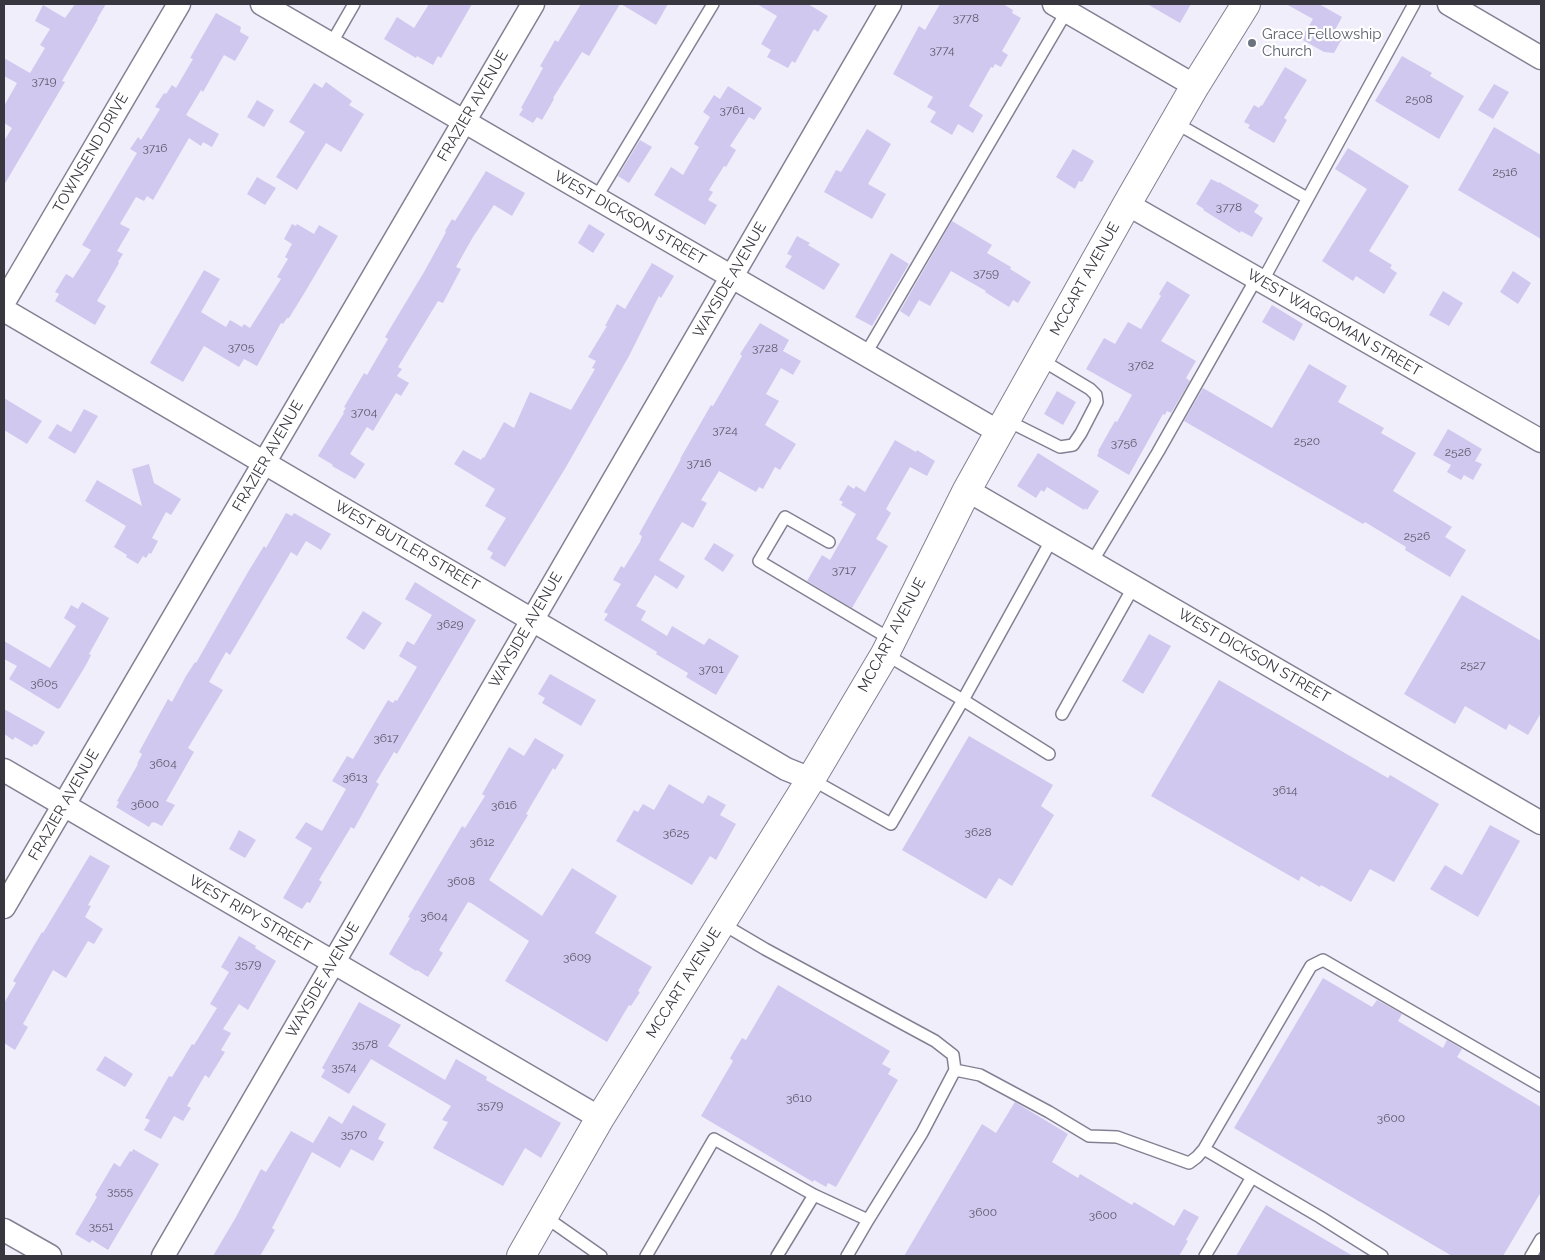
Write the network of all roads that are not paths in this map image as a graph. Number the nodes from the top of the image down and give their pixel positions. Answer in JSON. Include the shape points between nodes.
{"nodes":[{"id":1,"x":179,"y":4,"type":"edge"},
{"id":2,"x":262,"y":4,"type":"edge"},
{"id":3,"x":354,"y":4,"type":"edge"},
{"id":4,"x":533,"y":4,"type":"edge"},
{"id":5,"x":713,"y":4,"type":"edge"},
{"id":6,"x":890,"y":4,"type":"edge"},
{"id":7,"x":1246,"y":4,"type":"edge"},
{"id":8,"x":1414,"y":4,"type":"edge"},
{"id":9,"x":1449,"y":4,"type":"edge"},
{"id":10,"x":1064,"y":6,"type":"edge"},
{"id":11,"x":332,"y":44,"type":"junction"},
{"id":12,"x":1541,"y":58,"type":"edge"},
{"id":13,"x":1195,"y":86,"type":"junction"},
{"id":14,"x":464,"y":121,"type":"junction"},
{"id":15,"x":1174,"y":122,"type":"junction"},
{"id":16,"x":596,"y":198,"type":"junction"},
{"id":17,"x":1307,"y":198,"type":"junction"},
{"id":18,"x":1127,"y":204,"type":"junction"},
{"id":19,"x":731,"y":277,"type":"junction"},
{"id":20,"x":1259,"y":280,"type":"junction"},
{"id":21,"x":4,"y":302,"type":"edge"},
{"id":22,"x":4,"y":310,"type":"edge"},
{"id":23,"x":865,"y":355,"type":"junction"},
{"id":24,"x":1040,"y":359,"type":"junction"},
{"id":25,"x":1002,"y":426,"type":"junction"},
{"id":26,"x":1541,"y":442,"type":"edge"},
{"id":27,"x":264,"y":463,"type":"junction"},
{"id":28,"x":967,"y":490,"type":"junction"},
{"id":29,"x":1052,"y":539,"type":"junction"},
{"id":30,"x":829,"y":542,"type":"dead end"},
{"id":31,"x":1092,"y":562,"type":"junction"},
{"id":32,"x":1134,"y":586,"type":"junction"},
{"id":33,"x":532,"y":620,"type":"junction"},
{"id":34,"x":888,"y":647,"type":"junction"},
{"id":35,"x":963,"y":700,"type":"junction"},
{"id":36,"x":1062,"y":714,"type":"dead end"},
{"id":37,"x":1049,"y":754,"type":"dead end"},
{"id":38,"x":4,"y":770,"type":"edge"},
{"id":39,"x":811,"y":779,"type":"junction"},
{"id":40,"x":64,"y":805,"type":"junction"},
{"id":41,"x":1541,"y":823,"type":"edge"},
{"id":42,"x":4,"y":907,"type":"edge"},
{"id":43,"x":721,"y":923,"type":"junction"},
{"id":44,"x":333,"y":962,"type":"junction"},
{"id":45,"x":955,"y":1070,"type":"junction"},
{"id":46,"x":1541,"y":1086,"type":"edge"},
{"id":47,"x":600,"y":1118,"type":"junction"},
{"id":48,"x":1204,"y":1149,"type":"junction"},
{"id":49,"x":1252,"y":1177,"type":"junction"},
{"id":50,"x":814,"y":1195,"type":"junction"},
{"id":51,"x":544,"y":1216,"type":"junction"},
{"id":52,"x":868,"y":1220,"type":"junction"},
{"id":53,"x":4,"y":1230,"type":"edge"},
{"id":54,"x":1541,"y":1239,"type":"edge"},
{"id":55,"x":50,"y":1256,"type":"edge"},
{"id":56,"x":163,"y":1256,"type":"edge"},
{"id":57,"x":521,"y":1256,"type":"edge"},
{"id":58,"x":601,"y":1256,"type":"edge"},
{"id":59,"x":646,"y":1256,"type":"edge"},
{"id":60,"x":777,"y":1256,"type":"edge"},
{"id":61,"x":847,"y":1256,"type":"edge"},
{"id":62,"x":1205,"y":1256,"type":"edge"},
{"id":63,"x":1382,"y":1256,"type":"edge"},
{"id":64,"x":1531,"y":1256,"type":"edge"}],
"edges":[{"from":1,"to":21,"type":"street","name":"TOWNSEND DRIVE"},
{"from":2,"to":11,"type":"street","name":"WEST DICKSON STREET"},
{"from":3,"to":11,"type":"lane"},
{"from":4,"to":14,"type":"street","name":"FRAZIER AVENUE"},
{"from":5,"to":16,"type":"lane"},
{"from":6,"to":19,"type":"street","name":"WAYSIDE AVENUE"},
{"from":7,"to":13,"type":"main road","name":"MCCART AVENUE"},
{"from":8,"to":17,"type":"lane"},
{"from":9,"to":12,"type":"street"},
{"from":10,"to":13,"type":"street"},
{"from":10,"to":23,"type":"lane"},
{"from":11,"to":14,"type":"street","name":"WEST DICKSON STREET"},
{"from":13,"to":15,"type":"main road","name":"MCCART AVENUE"},
{"from":14,"to":16,"type":"street","name":"WEST DICKSON STREET"},
{"from":14,"to":27,"type":"street","name":"FRAZIER AVENUE"},
{"from":15,"to":17,"type":"lane"},
{"from":15,"to":18,"type":"main road","name":"MCCART AVENUE"},
{"from":16,"to":19,"type":"street","name":"WEST DICKSON STREET"},
{"from":17,"to":20,"type":"lane"},
{"from":18,"to":20,"type":"street","name":"WEST WAGGOMAN STREET"},
{"from":18,"to":24,"type":"main road","name":"MCCART AVENUE"},
{"from":19,"to":23,"type":"street","name":"WEST DICKSON STREET"},
{"from":19,"to":33,"type":"street","name":"WAYSIDE AVENUE"},
{"from":20,"to":26,"type":"street","name":"WEST WAGGOMAN STREET"},
{"from":20,"to":31,"type":"lane"},
{"from":22,"to":27,"type":"street","name":"WEST BUTLER STREET"},
{"from":23,"to":25,"type":"street","name":"WEST DICKSON STREET"},
{"from":24,"to":25,"type":"main road","name":"MCCART AVENUE"},
{"from":24,"to":25,"type":"lane","via":[[1096,395],[1097,402],[1081,433],[1073,446],[1060,447]]},
{"from":25,"to":28,"type":"main road","name":"MCCART AVENUE"},
{"from":27,"to":33,"type":"street","name":"WEST BUTLER STREET"},
{"from":27,"to":40,"type":"street","name":"FRAZIER AVENUE"},
{"from":28,"to":29,"type":"street","name":"WEST DICKSON STREET"},
{"from":28,"to":34,"type":"main road","name":"MCCART AVENUE"},
{"from":29,"to":31,"type":"street","name":"WEST DICKSON STREET"},
{"from":29,"to":35,"type":"lane"},
{"from":30,"to":34,"type":"lane","via":[[785,517],[759,561]]},
{"from":31,"to":32,"type":"street","name":"WEST DICKSON STREET"},
{"from":32,"to":36,"type":"lane"},
{"from":32,"to":41,"type":"street","name":"WEST DICKSON STREET"},
{"from":33,"to":39,"type":"street","name":"WEST BUTLER STREET","via":[[786,769]]},
{"from":33,"to":44,"type":"street","name":"WAYSIDE AVENUE"},
{"from":34,"to":35,"type":"lane"},
{"from":34,"to":39,"type":"main road","name":"MCCART AVENUE"},
{"from":35,"to":37,"type":"lane"},
{"from":35,"to":39,"type":"lane","via":[[891,824]]},
{"from":38,"to":40,"type":"street","name":"WEST RIPY STREET"},
{"from":39,"to":43,"type":"main road","name":"MCCART AVENUE"},
{"from":40,"to":42,"type":"street","name":"FRAZIER AVENUE"},
{"from":40,"to":44,"type":"street","name":"WEST RIPY STREET"},
{"from":43,"to":45,"type":"lane","via":[[935,1042],[953,1055]]},
{"from":43,"to":47,"type":"main road","name":"MCCART AVENUE"},
{"from":44,"to":47,"type":"street","name":"WEST RIPY STREET"},
{"from":44,"to":56,"type":"street","name":"WAYSIDE AVENUE"},
{"from":45,"to":48,"type":"lane","via":[[980,1075],[1089,1136],[1116,1137],[1189,1163]]},
{"from":45,"to":52,"type":"lane","via":[[922,1133]]},
{"from":46,"to":48,"type":"lane","via":[[1323,960],[1311,966]]},
{"from":47,"to":51,"type":"main road","name":"MCCART AVENUE"},
{"from":48,"to":49,"type":"lane"},
{"from":49,"to":62,"type":"lane"},
{"from":49,"to":63,"type":"lane"},
{"from":50,"to":52,"type":"lane"},
{"from":50,"to":59,"type":"lane","via":[[714,1140]]},
{"from":50,"to":60,"type":"lane"},
{"from":51,"to":57,"type":"main road","name":"MCCART AVENUE"},
{"from":51,"to":58,"type":"lane"},
{"from":52,"to":61,"type":"lane"},
{"from":53,"to":55,"type":"street"},
{"from":54,"to":64,"type":"lane"}]}
